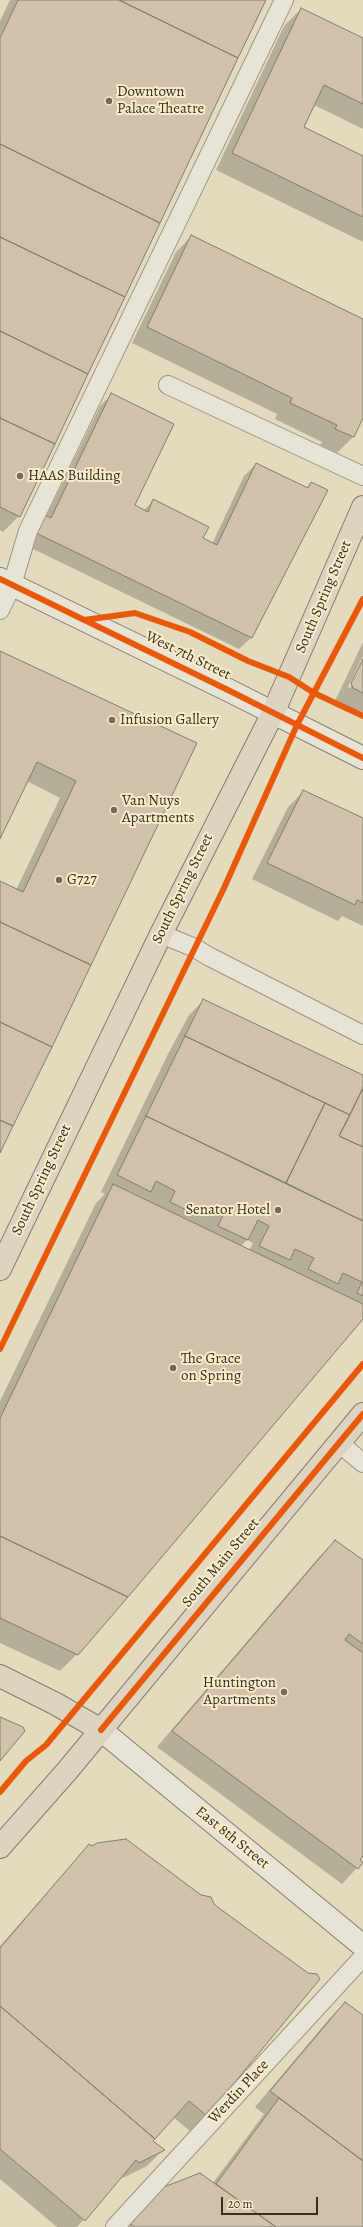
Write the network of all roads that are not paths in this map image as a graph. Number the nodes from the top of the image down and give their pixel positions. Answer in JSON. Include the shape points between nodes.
{"nodes":[{"id":1,"x":284,"y":0,"type":"edge"},
{"id":2,"x":168,"y":385,"type":"dead end"},
{"id":3,"x":363,"y":476,"type":"edge"},
{"id":4,"x":363,"y":507,"type":"edge"},
{"id":5,"x":6,"y":582,"type":"edge"},
{"id":6,"x":0,"y":610,"type":"edge"},
{"id":7,"x":273,"y":713,"type":"junction"},
{"id":8,"x":363,"y":758,"type":"edge"},
{"id":9,"x":161,"y":934,"type":"junction"},
{"id":10,"x":363,"y":1035,"type":"edge"},
{"id":11,"x":0,"y":1269,"type":"edge"},
{"id":12,"x":363,"y":1414,"type":"edge"},
{"id":13,"x":339,"y":1443,"type":"junction"},
{"id":14,"x":363,"y":1463,"type":"edge"},
{"id":15,"x":0,"y":1676,"type":"edge"},
{"id":16,"x":100,"y":1730,"type":"junction"},
{"id":17,"x":0,"y":1848,"type":"edge"},
{"id":18,"x":363,"y":1946,"type":"edge"},
{"id":19,"x":363,"y":1957,"type":"edge"},
{"id":20,"x":115,"y":2227,"type":"edge"}],
"edges":[{"from":1,"to":5,"type":"lane","via":[[28,531]]},
{"from":2,"to":3,"type":"lane"},
{"from":4,"to":7,"type":"main road","name":"South Spring Street"},
{"from":5,"to":6,"type":"lane"},
{"from":5,"to":7,"type":"main road","name":"West 7th Street"},
{"from":7,"to":8,"type":"main road","name":"West 7th Street"},
{"from":7,"to":9,"type":"main road","name":"South Spring Street"},
{"from":9,"to":10,"type":"lane","via":[[195,948]]},
{"from":9,"to":11,"type":"main road","name":"South Spring Street"},
{"from":12,"to":13,"type":"main road","name":"South Main Street"},
{"from":13,"to":14,"type":"lane"},
{"from":13,"to":16,"type":"main road","name":"South Main Street"},
{"from":15,"to":16,"type":"main road"},
{"from":16,"to":17,"type":"main road","name":"South Main Street"},
{"from":16,"to":18,"type":"main road","name":"East 8th Street"},
{"from":19,"to":20,"type":"lane","name":"Werdin Place"}]}
